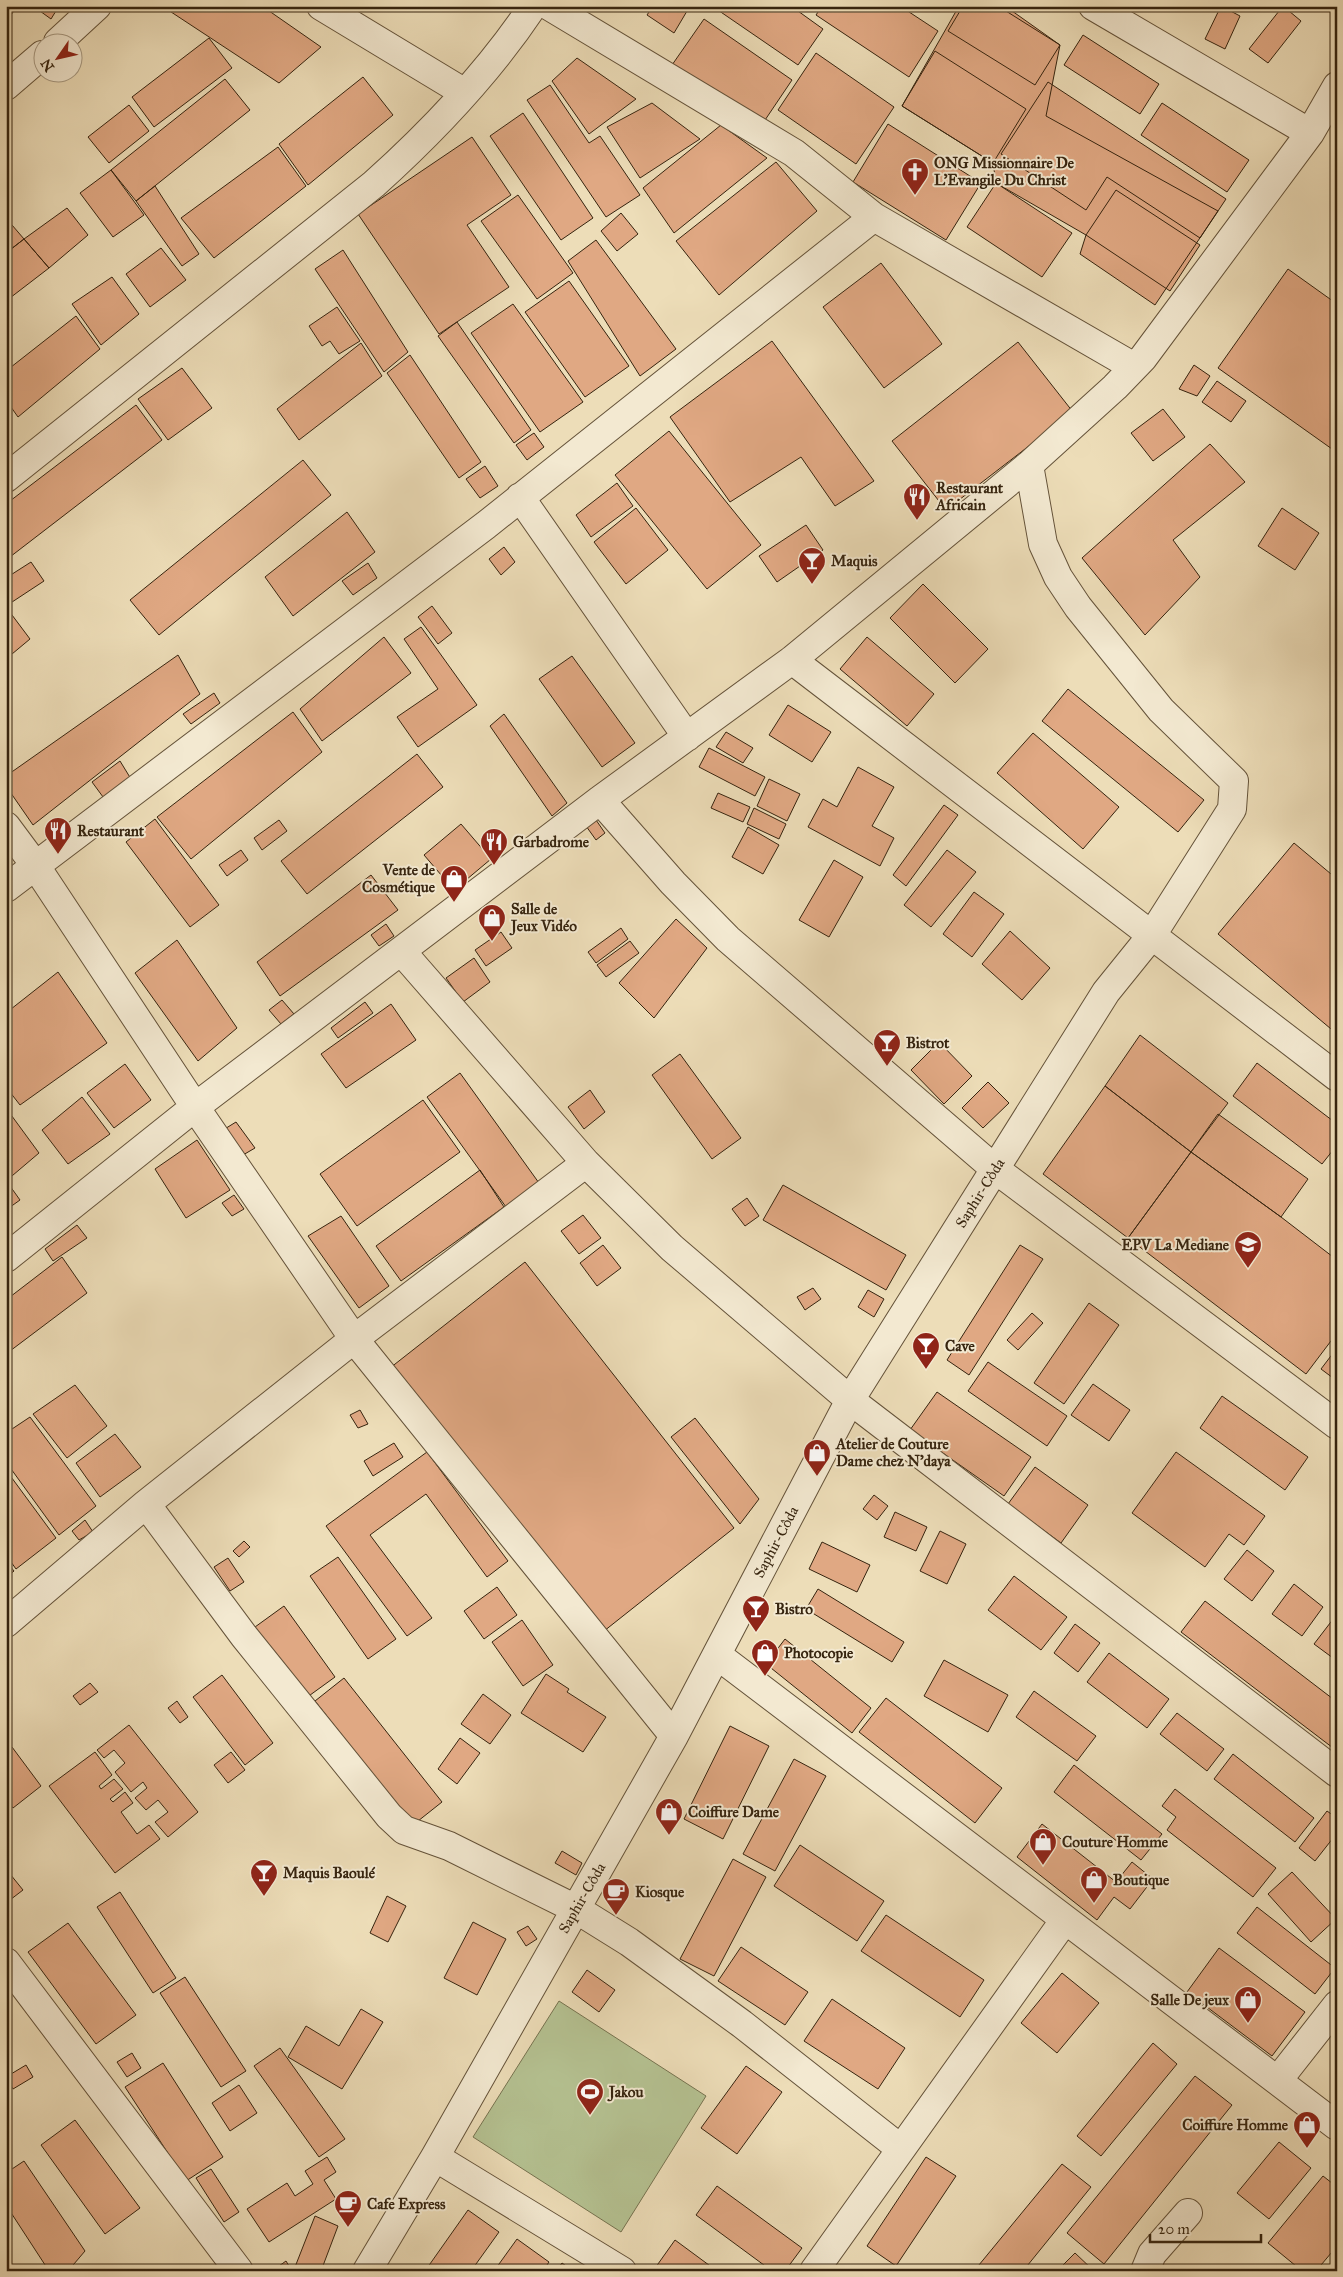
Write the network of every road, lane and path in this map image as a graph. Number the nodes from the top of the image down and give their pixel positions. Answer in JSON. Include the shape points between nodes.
{"nodes":[{"id":1,"x":97,"y":6,"type":"edge"},
{"id":2,"x":321,"y":6,"type":"edge"},
{"id":3,"x":533,"y":6,"type":"edge"},
{"id":4,"x":549,"y":6,"type":"edge"},
{"id":5,"x":1094,"y":6,"type":"edge"},
{"id":6,"x":69,"y":32,"type":"edge"},
{"id":7,"x":32,"y":64,"type":"edge"},
{"id":8,"x":6,"y":86,"type":"edge"},
{"id":9,"x":1337,"y":86,"type":"edge"},
{"id":10,"x":465,"y":93,"type":"junction"},
{"id":11,"x":1310,"y":133,"type":"junction"},
{"id":12,"x":874,"y":217,"type":"junction"},
{"id":13,"x":1134,"y":367,"type":"junction"},
{"id":14,"x":1029,"y":464,"type":"junction"},
{"id":15,"x":6,"y":478,"type":"edge"},
{"id":16,"x":520,"y":497,"type":"junction"},
{"id":17,"x":792,"y":660,"type":"junction"},
{"id":18,"x":687,"y":737,"type":"junction"},
{"id":19,"x":600,"y":800,"type":"junction"},
{"id":20,"x":6,"y":826,"type":"edge"},
{"id":21,"x":35,"y":865,"type":"junction"},
{"id":22,"x":6,"y":888,"type":"edge"},
{"id":23,"x":1152,"y":934,"type":"junction"},
{"id":24,"x":402,"y":952,"type":"junction"},
{"id":25,"x":1337,"y":1077,"type":"edge"},
{"id":26,"x":195,"y":1107,"type":"junction"},
{"id":27,"x":586,"y":1163,"type":"junction"},
{"id":28,"x":995,"y":1169,"type":"junction"},
{"id":29,"x":6,"y":1258,"type":"edge"},
{"id":30,"x":354,"y":1339,"type":"junction"},
{"id":31,"x":850,"y":1400,"type":"junction"},
{"id":32,"x":1337,"y":1424,"type":"edge"},
{"id":33,"x":146,"y":1504,"type":"junction"},
{"id":34,"x":6,"y":1624,"type":"edge"},
{"id":35,"x":716,"y":1655,"type":"junction"},
{"id":36,"x":674,"y":1736,"type":"junction"},
{"id":37,"x":1337,"y":1773,"type":"edge"},
{"id":38,"x":576,"y":1909,"type":"junction"},
{"id":39,"x":1064,"y":1920,"type":"junction"},
{"id":40,"x":6,"y":1962,"type":"edge"},
{"id":41,"x":1337,"y":2005,"type":"edge"},
{"id":42,"x":1278,"y":2080,"type":"junction"},
{"id":43,"x":1337,"y":2126,"type":"edge"},
{"id":44,"x":901,"y":2149,"type":"junction"},
{"id":45,"x":435,"y":2157,"type":"junction"},
{"id":46,"x":1188,"y":2213,"type":"dead end"},
{"id":47,"x":240,"y":2271,"type":"edge"},
{"id":48,"x":367,"y":2271,"type":"edge"},
{"id":49,"x":622,"y":2271,"type":"edge"},
{"id":50,"x":814,"y":2271,"type":"edge"},
{"id":51,"x":1145,"y":2271,"type":"edge"}],
"edges":[{"from":1,"to":6,"type":"street"},
{"from":2,"to":10,"type":"street"},
{"from":3,"to":10,"type":"street","via":[[510,41]]},
{"from":4,"to":12,"type":"street","via":[[794,153]]},
{"from":5,"to":11,"type":"street"},
{"from":7,"to":8,"type":"street"},
{"from":9,"to":11,"type":"street"},
{"from":10,"to":15,"type":"street","via":[[400,161],[345,209]]},
{"from":11,"to":13,"type":"street"},
{"from":12,"to":13,"type":"street"},
{"from":12,"to":16,"type":"street"},
{"from":13,"to":14,"type":"street"},
{"from":14,"to":17,"type":"street"},
{"from":14,"to":23,"type":"street","name":"Saphir-Côda","via":[[1044,544],[1058,577],[1078,607],[1161,710],[1234,781],[1232,808]]},
{"from":16,"to":18,"type":"street"},
{"from":16,"to":21,"type":"street"},
{"from":17,"to":18,"type":"street"},
{"from":17,"to":23,"type":"street"},
{"from":18,"to":19,"type":"street"},
{"from":19,"to":24,"type":"street"},
{"from":19,"to":28,"type":"street","via":[[728,940]]},
{"from":20,"to":21,"type":"street"},
{"from":21,"to":22,"type":"street"},
{"from":21,"to":26,"type":"street"},
{"from":23,"to":25,"type":"street"},
{"from":23,"to":28,"type":"street","name":"Saphir-Côda","via":[[1106,992]]},
{"from":24,"to":26,"type":"street"},
{"from":24,"to":27,"type":"street"},
{"from":26,"to":29,"type":"street"},
{"from":26,"to":30,"type":"street"},
{"from":27,"to":30,"type":"street"},
{"from":27,"to":31,"type":"street","via":[[672,1248]]},
{"from":28,"to":31,"type":"street","name":"Saphir-Côda"},
{"from":28,"to":32,"type":"street"},
{"from":30,"to":33,"type":"street"},
{"from":30,"to":36,"type":"street"},
{"from":31,"to":35,"type":"street","name":"Saphir-Côda"},
{"from":31,"to":37,"type":"street"},
{"from":33,"to":34,"type":"street"},
{"from":33,"to":38,"type":"street","via":[[244,1636],[389,1816],[404,1830],[449,1846]]},
{"from":35,"to":36,"type":"street","name":"Saphir-Côda"},
{"from":35,"to":39,"type":"street"},
{"from":36,"to":38,"type":"street","name":"Saphir-Côda"},
{"from":38,"to":44,"type":"street","via":[[629,1942],[742,2024]]},
{"from":38,"to":45,"type":"street","name":"Saphir-Côda"},
{"from":39,"to":42,"type":"street"},
{"from":39,"to":44,"type":"street"},
{"from":40,"to":47,"type":"street"},
{"from":41,"to":42,"type":"street"},
{"from":42,"to":43,"type":"street"},
{"from":44,"to":50,"type":"street"},
{"from":45,"to":48,"type":"street","name":"Saphir-Côda"},
{"from":45,"to":49,"type":"street"},
{"from":46,"to":51,"type":"street","via":[[1152,2254]]}]}
